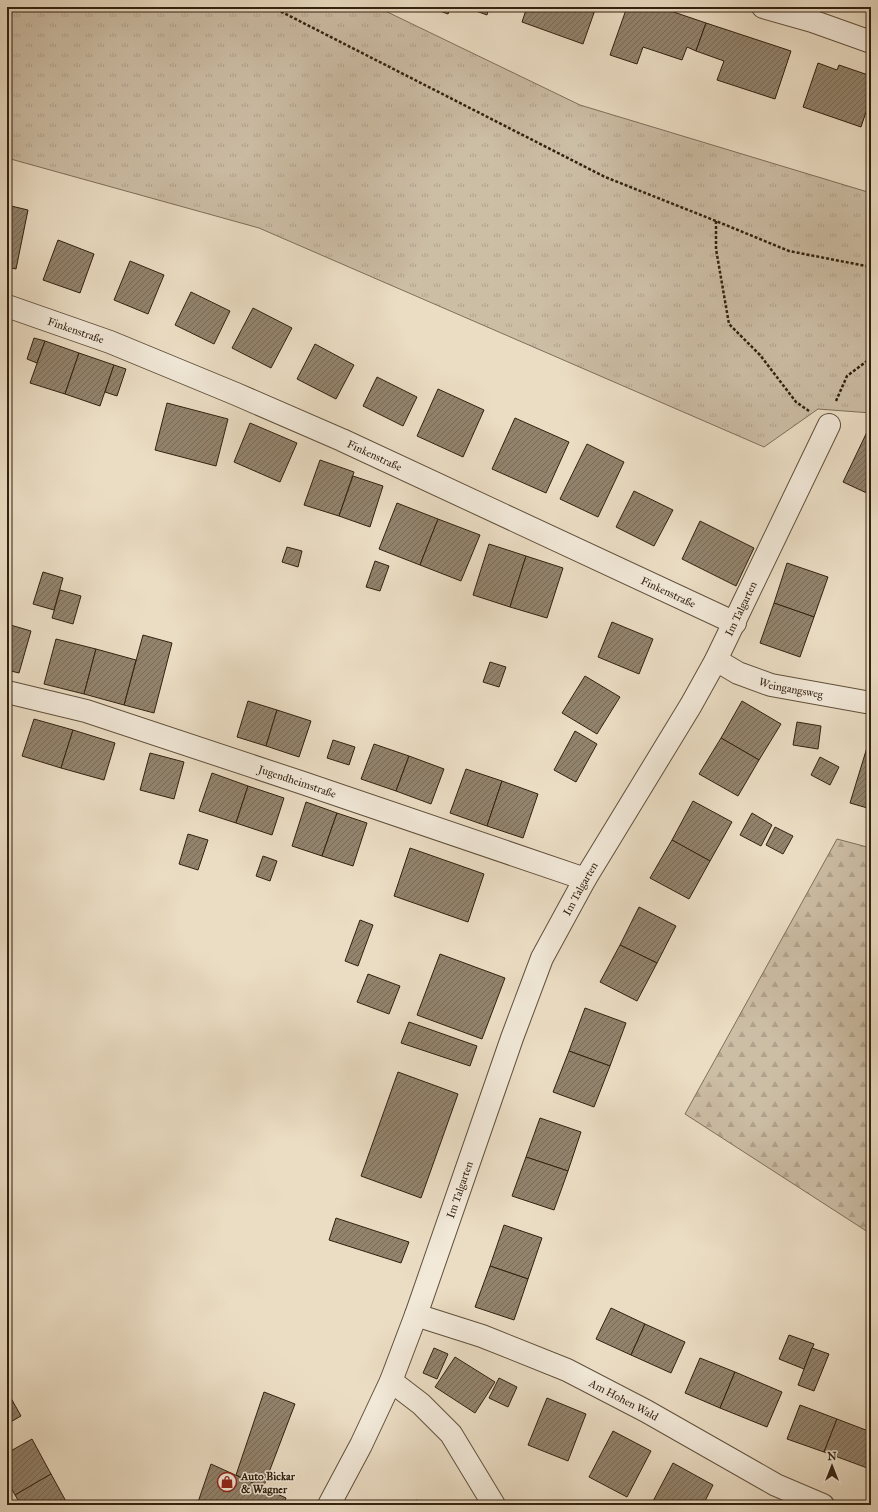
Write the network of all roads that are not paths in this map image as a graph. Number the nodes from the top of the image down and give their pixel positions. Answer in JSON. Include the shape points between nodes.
{"nodes":[{"id":1,"x":763,"y":7,"type":"edge"},
{"id":2,"x":871,"y":42,"type":"edge"},
{"id":3,"x":7,"y":306,"type":"edge"},
{"id":4,"x":829,"y":425,"type":"road end"},
{"id":5,"x":735,"y":623,"type":"junction"},
{"id":6,"x":716,"y":660,"type":"junction"},
{"id":7,"x":7,"y":692,"type":"edge"},
{"id":8,"x":871,"y":703,"type":"edge"},
{"id":9,"x":585,"y":879,"type":"junction"},
{"id":10,"x":416,"y":1315,"type":"junction"},
{"id":11,"x":391,"y":1381,"type":"junction"},
{"id":12,"x":329,"y":1505,"type":"edge"},
{"id":13,"x":494,"y":1505,"type":"edge"},
{"id":14,"x":823,"y":1505,"type":"edge"}],
"edges":[{"from":1,"to":2,"type":"street"},
{"from":3,"to":5,"type":"street","name":"Finkenstraße","via":[[110,342],[342,440]]},
{"from":4,"to":5,"type":"street","name":"Im Talgarten"},
{"from":5,"to":6,"type":"street","name":"Im Talgarten"},
{"from":6,"to":8,"type":"street","name":"Weingangsweg","via":[[738,673],[771,685]]},
{"from":6,"to":9,"type":"street","name":"Im Talgarten"},
{"from":7,"to":9,"type":"street","name":"Jugendheimstraße","via":[[86,711]]},
{"from":9,"to":10,"type":"street","name":"Im Talgarten","via":[[540,966],[512,1038]]},
{"from":10,"to":11,"type":"street","name":"Im Talgarten"},
{"from":10,"to":14,"type":"street","name":"Am Hohen Wald","via":[[482,1336],[567,1370],[646,1411],[776,1485]]},
{"from":11,"to":12,"type":"street","name":"Im Talgarten"},
{"from":11,"to":13,"type":"street","via":[[421,1404],[451,1434]]}]}
